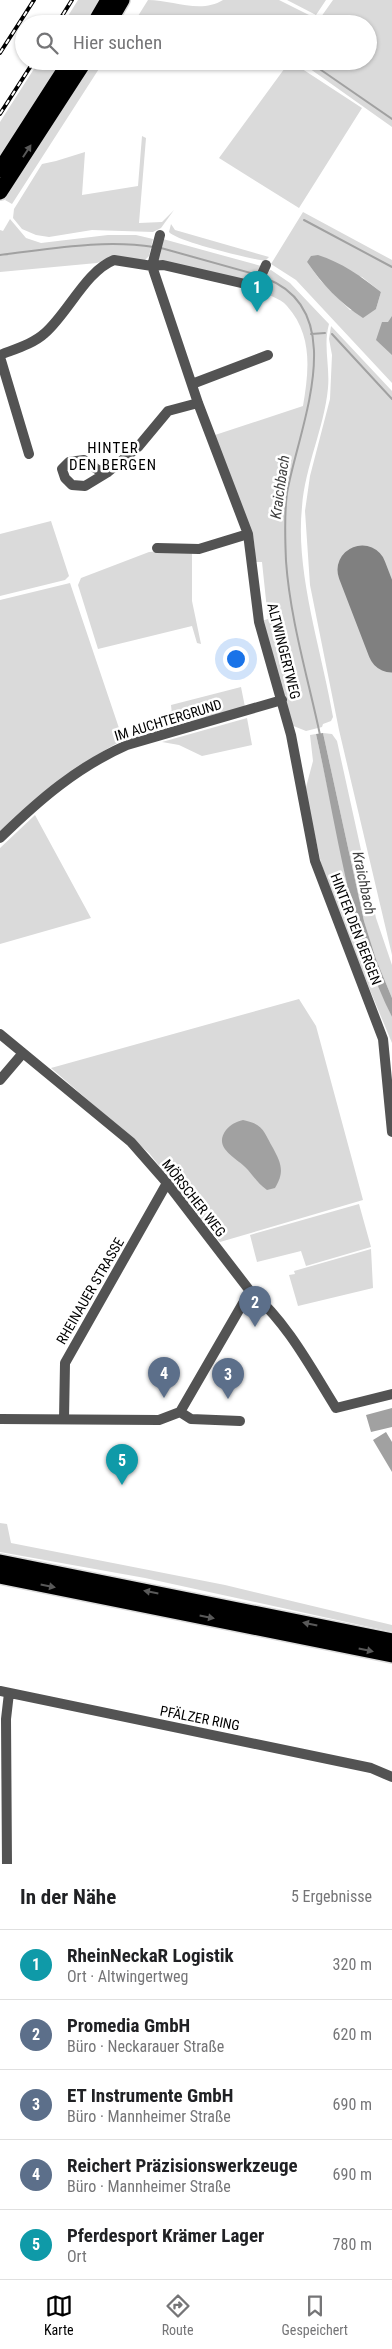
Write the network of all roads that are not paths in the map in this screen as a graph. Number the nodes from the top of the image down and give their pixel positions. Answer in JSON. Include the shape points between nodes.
{"nodes":[{"id":1,"x":108,"y":0,"type":"edge"},
{"id":2,"x":122,"y":0,"type":"edge"},
{"id":3,"x":99,"y":15,"type":"edge"},
{"id":4,"x":113,"y":15,"type":"edge"},
{"id":5,"x":64,"y":70,"type":"edge"},
{"id":6,"x":78,"y":70,"type":"edge"},
{"id":7,"x":0,"y":170,"type":"edge"},
{"id":8,"x":0,"y":192,"type":"edge"},
{"id":9,"x":159,"y":238,"type":"dead end"},
{"id":10,"x":152,"y":261,"type":"junction"},
{"id":11,"x":263,"y":273,"type":"dead end"},
{"id":12,"x":268,"y":355,"type":"dead end"},
{"id":13,"x":0,"y":356,"type":"edge"},
{"id":14,"x":192,"y":384,"type":"junction"},
{"id":15,"x":198,"y":403,"type":"junction"},
{"id":16,"x":29,"y":454,"type":"dead end"},
{"id":17,"x":108,"y":472,"type":"dead end"},
{"id":18,"x":248,"y":534,"type":"junction"},
{"id":19,"x":157,"y":548,"type":"dead end"},
{"id":20,"x":282,"y":700,"type":"junction"},
{"id":21,"x":291,"y":735,"type":"joint"},
{"id":22,"x":0,"y":838,"type":"edge"},
{"id":23,"x":0,"y":1034,"type":"edge"},
{"id":24,"x":22,"y":1053,"type":"junction"},
{"id":25,"x":0,"y":1080,"type":"edge"},
{"id":26,"x":392,"y":1132,"type":"edge"},
{"id":27,"x":167,"y":1183,"type":"junction"},
{"id":28,"x":250,"y":1291,"type":"junction"},
{"id":29,"x":392,"y":1394,"type":"edge"},
{"id":30,"x":180,"y":1412,"type":"junction"},
{"id":31,"x":64,"y":1418,"type":"junction"},
{"id":32,"x":0,"y":1419,"type":"edge"},
{"id":33,"x":240,"y":1422,"type":"dead end"},
{"id":34,"x":0,"y":1562,"type":"edge"},
{"id":35,"x":0,"y":1576,"type":"edge"},
{"id":36,"x":392,"y":1641,"type":"edge"},
{"id":37,"x":392,"y":1655,"type":"edge"},
{"id":38,"x":4,"y":1692,"type":"edge"},
{"id":39,"x":392,"y":1778,"type":"edge"},
{"id":40,"x":7,"y":1864,"type":"edge"}],
"edges":[{"from":1,"to":3,"type":"highway"},
{"from":2,"to":4,"type":"highway"},
{"from":5,"to":7,"type":"highway"},
{"from":8,"to":6,"type":"highway","one_way":true},
{"from":9,"to":10,"type":"street"},
{"from":10,"to":11,"type":"street","via":[[254,286]]},
{"from":10,"to":13,"type":"street","via":[[114,260],[106,263],[45,333],[34,342]]},
{"from":10,"to":14,"type":"street","name":"ALTWINGERTWEG"},
{"from":12,"to":14,"type":"street"},
{"from":13,"to":16,"type":"street"},
{"from":14,"to":15,"type":"street","name":"ALTWINGERTWEG"},
{"from":15,"to":17,"type":"street","via":[[168,411],[138,447]]},
{"from":15,"to":18,"type":"street","name":"ALTWINGERTWEG"},
{"from":18,"to":19,"type":"street","via":[[199,549]]},
{"from":18,"to":20,"type":"street","name":"ALTWINGERTWEG","via":[[259,622]]},
{"from":20,"to":21,"type":"street","name":"ALTWINGERTWEG"},
{"from":20,"to":22,"type":"street","name":"IM AUCHTERGRUND","via":[[127,745],[104,755],[50,791]]},
{"from":21,"to":26,"type":"street","name":"HINTER DEN BERGEN","via":[[315,861],[383,1039]]},
{"from":23,"to":24,"type":"street","name":"MÖRSCHER WEG"},
{"from":24,"to":25,"type":"street"},
{"from":24,"to":27,"type":"street","name":"MÖRSCHER WEG","via":[[131,1142]]},
{"from":27,"to":28,"type":"street","name":"MÖRSCHER WEG"},
{"from":27,"to":31,"type":"street","name":"RHEINAUER STRASSE","via":[[65,1363]]},
{"from":28,"to":29,"type":"street","name":"MÖRSCHER WEG","via":[[279,1320],[336,1408]]},
{"from":28,"to":30,"type":"street"},
{"from":30,"to":31,"type":"street","via":[[159,1420]]},
{"from":30,"to":33,"type":"street","via":[[191,1419]]},
{"from":31,"to":32,"type":"street"},
{"from":36,"to":34,"type":"highway","one_way":true},
{"from":35,"to":37,"type":"highway","one_way":true},
{"from":38,"to":39,"type":"street","name":"PFÄLZER RING","via":[[371,1768]]},
{"from":38,"to":40,"type":"street"}]}
